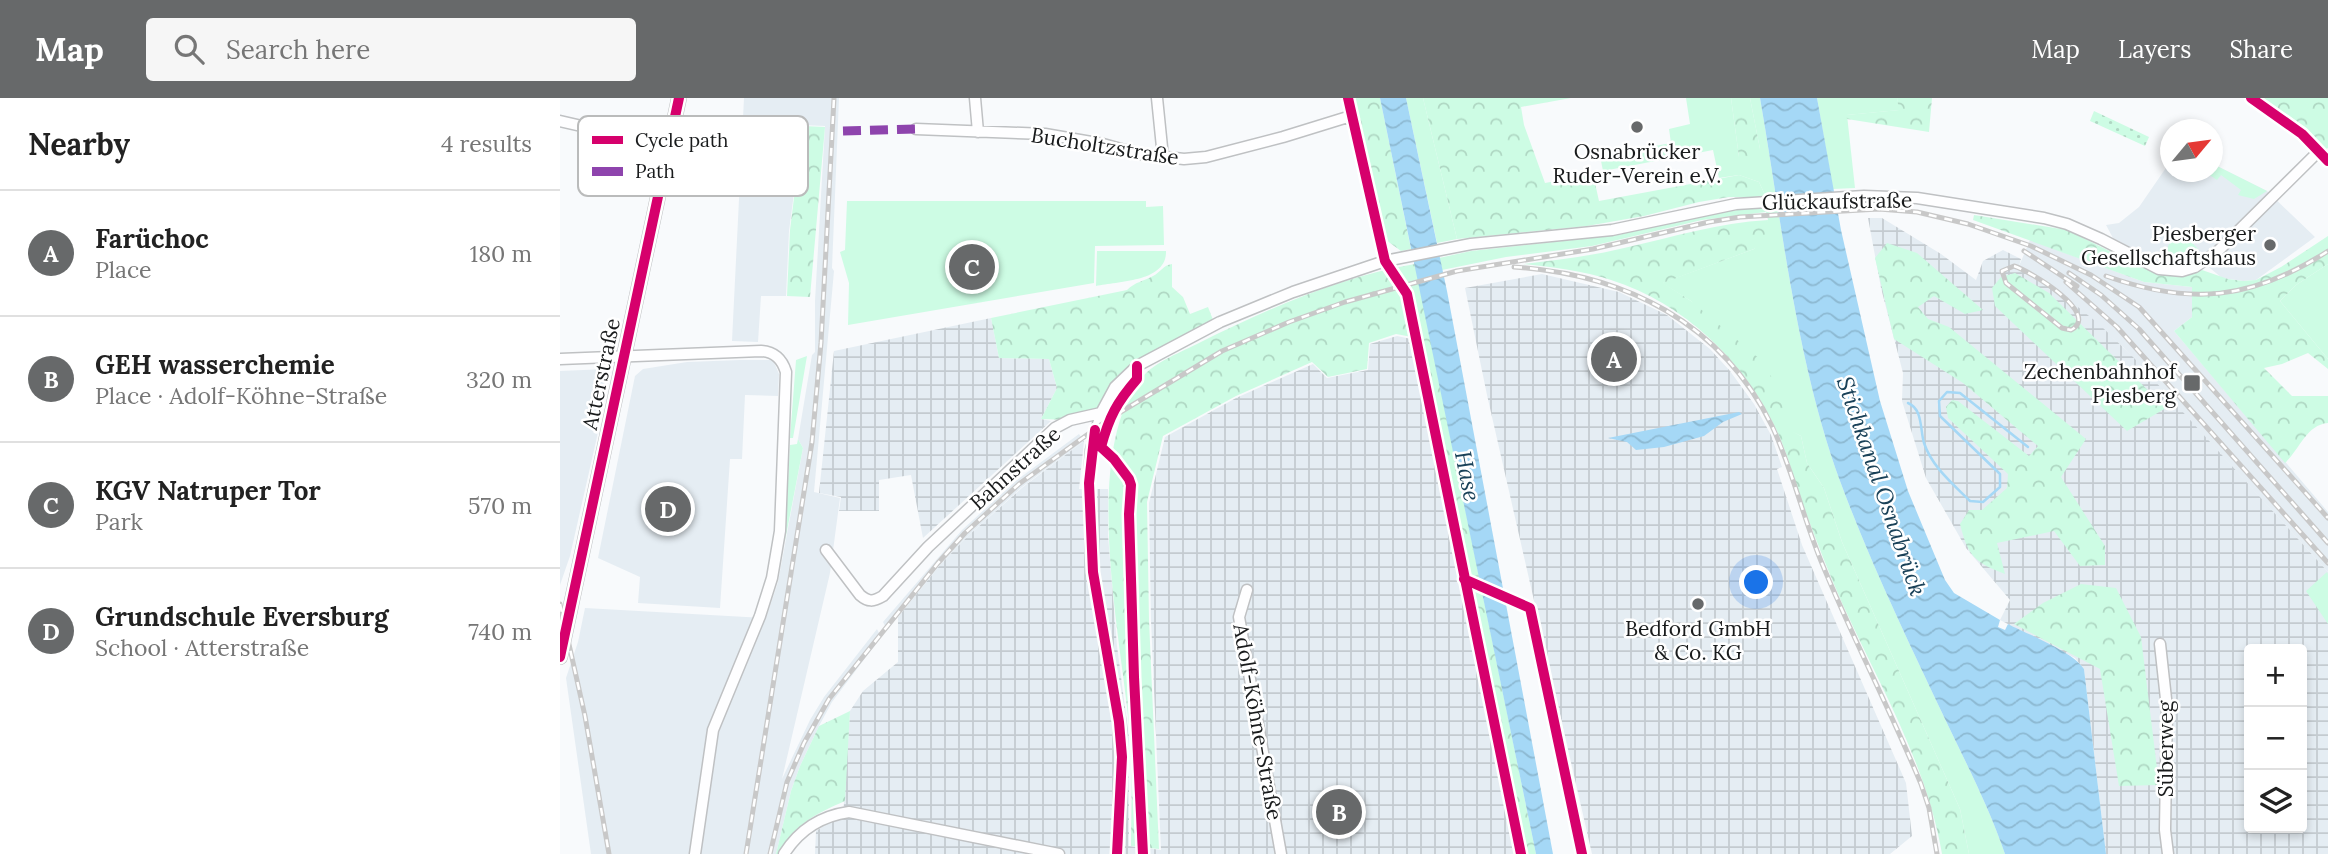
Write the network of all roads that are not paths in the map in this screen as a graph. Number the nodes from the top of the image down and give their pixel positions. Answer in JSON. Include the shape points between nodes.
{"nodes":[{"id":1,"x":679,"y":98,"type":"edge"},
{"id":2,"x":975,"y":98,"type":"edge"},
{"id":3,"x":1157,"y":98,"type":"edge"},
{"id":4,"x":1348,"y":98,"type":"edge"},
{"id":5,"x":2251,"y":98,"type":"edge"},
{"id":6,"x":675,"y":116,"type":"edge"},
{"id":7,"x":1351,"y":116,"type":"junction"},
{"id":8,"x":560,"y":121,"type":"edge"},
{"id":9,"x":578,"y":125,"type":"edge"},
{"id":10,"x":916,"y":129,"type":"dead end"},
{"id":11,"x":978,"y":132,"type":"junction"},
{"id":12,"x":2319,"y":151,"type":"junction"},
{"id":13,"x":1163,"y":158,"type":"junction"},
{"id":14,"x":2328,"y":161,"type":"edge"},
{"id":15,"x":658,"y":196,"type":"edge"},
{"id":16,"x":1385,"y":261,"type":"junction"},
{"id":17,"x":624,"y":358,"type":"junction"},
{"id":18,"x":560,"y":359,"type":"edge"},
{"id":19,"x":1101,"y":413,"type":"junction"},
{"id":20,"x":825,"y":550,"type":"dead end"},
{"id":21,"x":1247,"y":590,"type":"dead end"},
{"id":22,"x":2160,"y":644,"type":"dead end"},
{"id":23,"x":560,"y":657,"type":"edge"},
{"id":24,"x":695,"y":854,"type":"edge"},
{"id":25,"x":784,"y":854,"type":"edge"},
{"id":26,"x":1059,"y":854,"type":"edge"},
{"id":27,"x":1117,"y":854,"type":"edge"},
{"id":28,"x":1280,"y":854,"type":"edge"},
{"id":29,"x":2168,"y":854,"type":"edge"}],
"edges":[{"from":1,"to":6,"type":"street","name":"Atterstraße"},
{"from":2,"to":11,"type":"street"},
{"from":3,"to":13,"type":"street"},
{"from":4,"to":7,"type":"street"},
{"from":5,"to":12,"type":"street"},
{"from":7,"to":13,"type":"street","name":"Bucholtzstraße","via":[[1206,157]]},
{"from":7,"to":16,"type":"street"},
{"from":8,"to":9,"type":"street"},
{"from":10,"to":11,"type":"street","name":"Bucholtzstraße"},
{"from":11,"to":13,"type":"street","name":"Bucholtzstraße","via":[[1072,137]]},
{"from":12,"to":14,"type":"street"},
{"from":12,"to":16,"type":"street","name":"Glückaufstraße","via":[[2217,252],[2182,271],[2159,270],[2101,239],[2044,218],[1917,198],[1857,196],[1700,209],[1612,230],[1448,248]]},
{"from":15,"to":17,"type":"street","name":"Atterstraße"},
{"from":16,"to":19,"type":"street","via":[[1293,292],[1159,353],[1125,376]]},
{"from":17,"to":18,"type":"street"},
{"from":17,"to":23,"type":"street","name":"Atterstraße"},
{"from":17,"to":24,"type":"street","via":[[769,351],[786,372],[781,519],[772,578],[713,730]]},
{"from":19,"to":20,"type":"street","name":"Bahnstraße","via":[[1055,428],[875,601],[860,595]]},
{"from":19,"to":27,"type":"street","via":[[1091,450],[1090,530],[1101,626],[1121,734]]},
{"from":21,"to":28,"type":"street","name":"Adolf-Köhne-Straße","via":[[1239,617]]},
{"from":22,"to":29,"type":"street","name":"Süberweg","via":[[2167,708]]},
{"from":25,"to":26,"type":"street","via":[[800,833],[817,821],[849,812]]}]}
